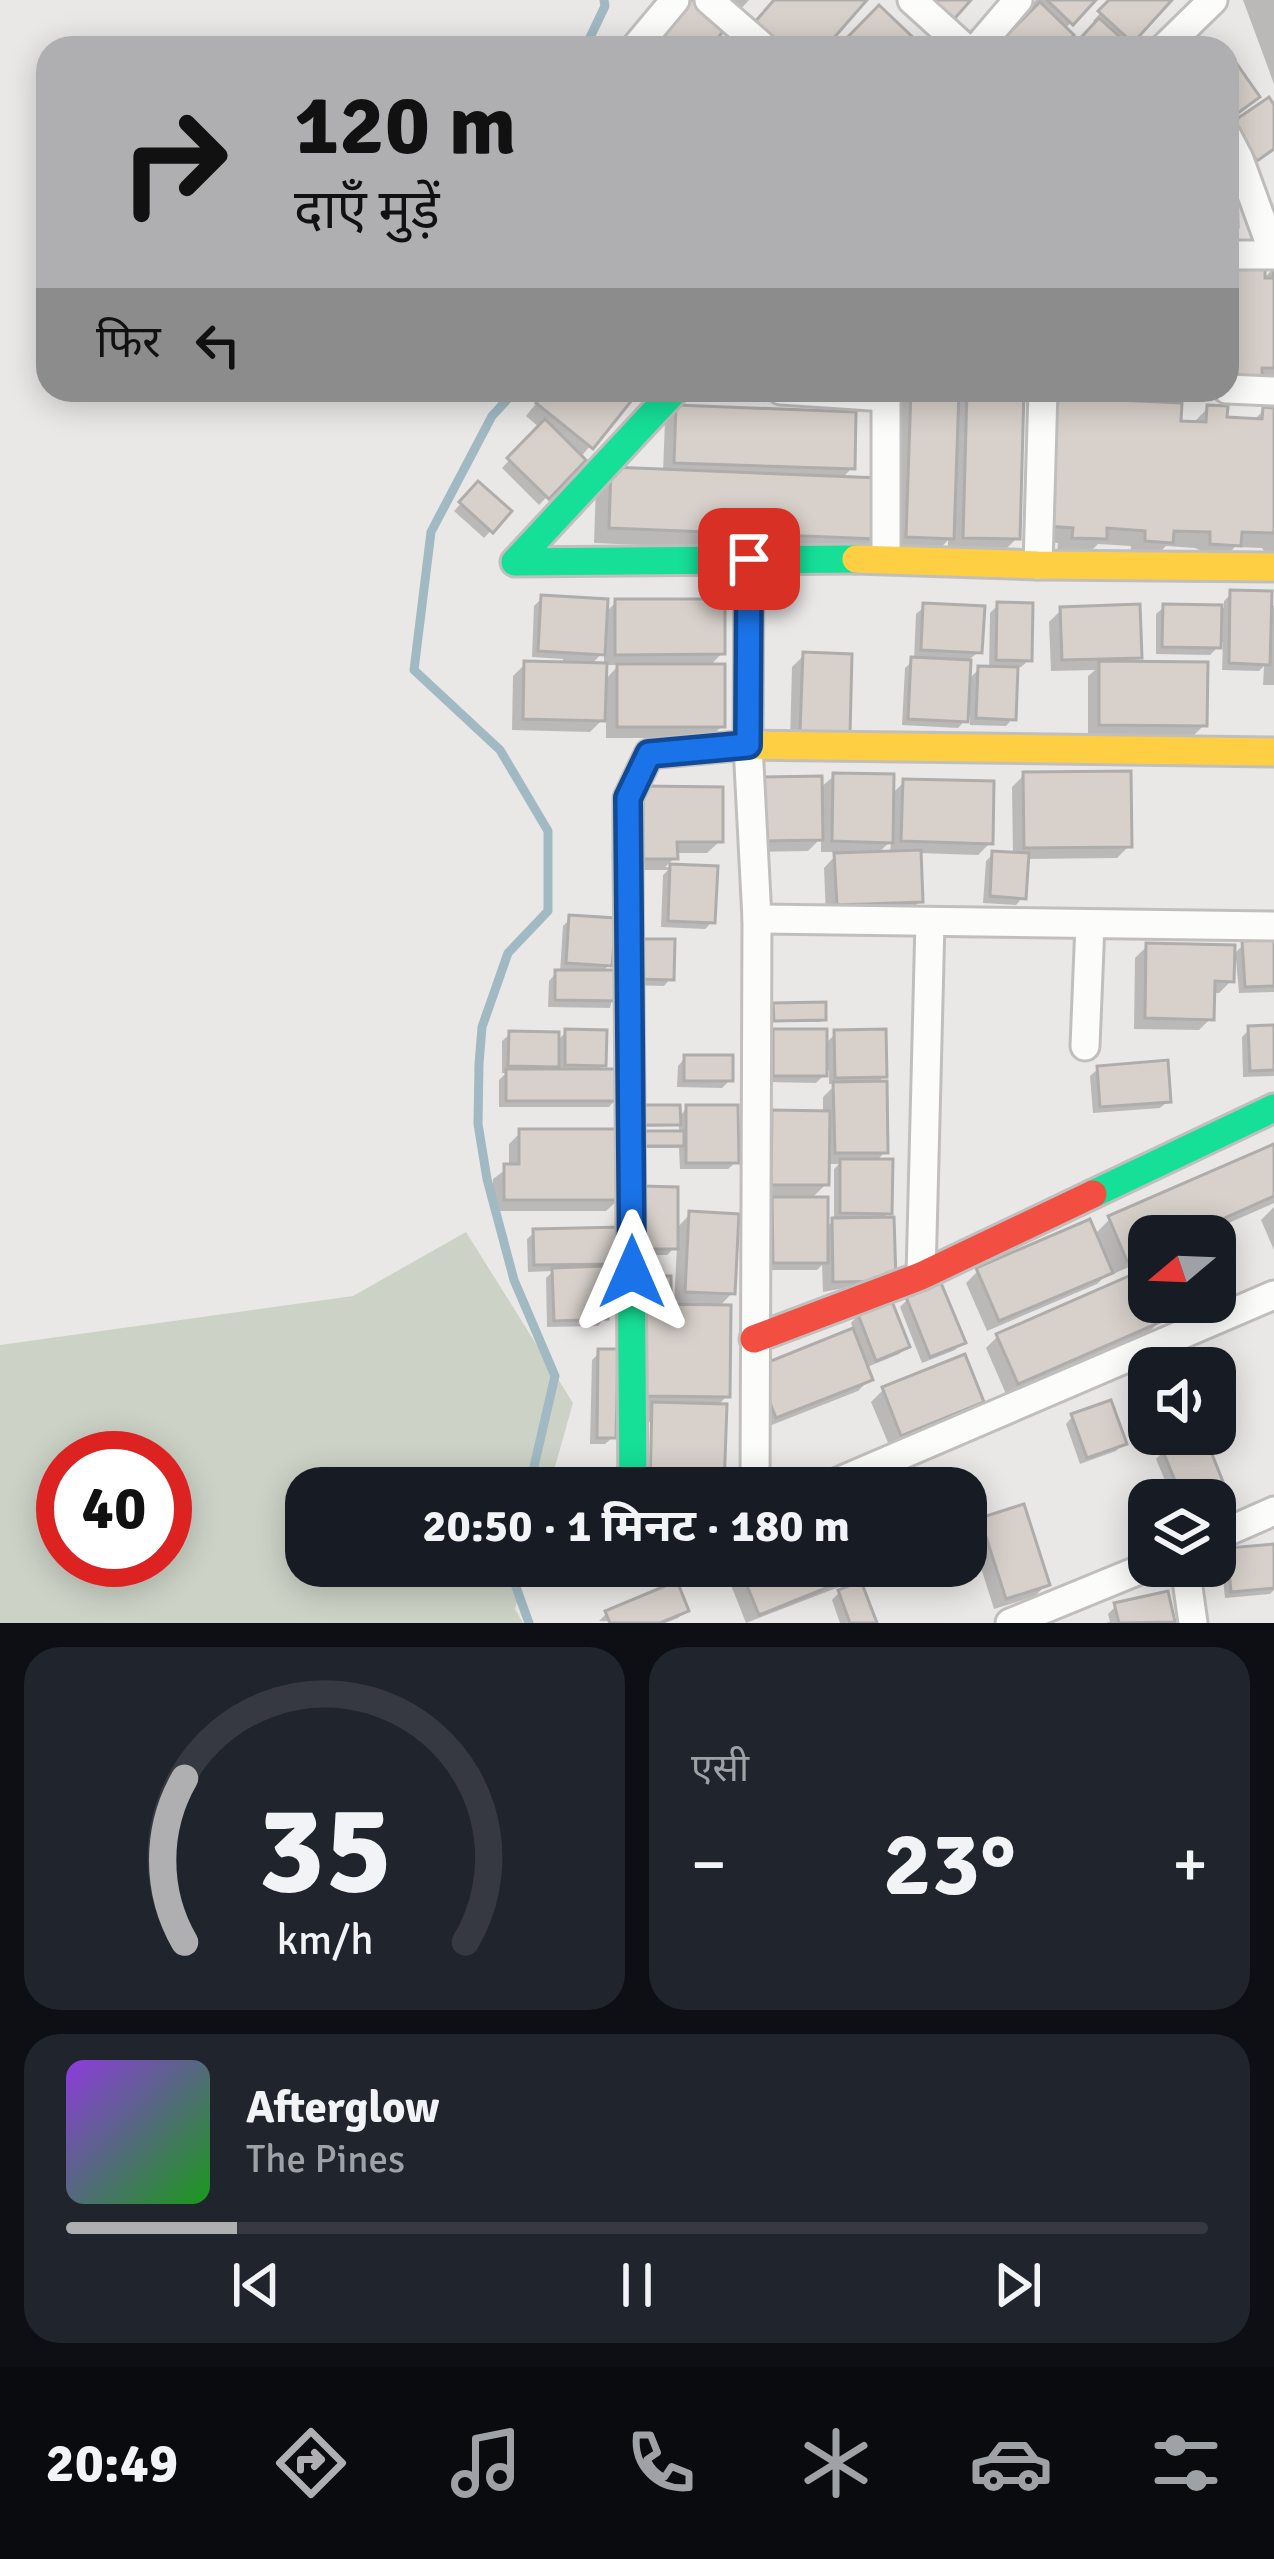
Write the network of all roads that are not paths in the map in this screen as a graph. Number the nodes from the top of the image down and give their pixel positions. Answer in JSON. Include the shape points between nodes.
{"nodes":[{"id":1,"x":675,"y":0,"type":"edge"},
{"id":2,"x":709,"y":0,"type":"edge"},
{"id":3,"x":912,"y":0,"type":"edge"},
{"id":4,"x":1018,"y":0,"type":"edge"},
{"id":5,"x":1213,"y":0,"type":"edge"},
{"id":6,"x":645,"y":36,"type":"edge"},
{"id":7,"x":750,"y":36,"type":"edge"},
{"id":8,"x":952,"y":36,"type":"edge"},
{"id":9,"x":987,"y":36,"type":"edge"},
{"id":10,"x":1176,"y":36,"type":"edge"},
{"id":11,"x":1239,"y":159,"type":"edge"},
{"id":12,"x":1239,"y":255,"type":"edge"},
{"id":13,"x":1239,"y":390,"type":"edge"},
{"id":14,"x":1274,"y":391,"type":"edge"},
{"id":15,"x":664,"y":402,"type":"edge"},
{"id":16,"x":886,"y":402,"type":"edge"},
{"id":17,"x":1043,"y":402,"type":"edge"},
{"id":18,"x":749,"y":559,"type":"junction"},
{"id":19,"x":886,"y":559,"type":"junction"},
{"id":20,"x":1038,"y":565,"type":"junction"},
{"id":21,"x":1274,"y":567,"type":"edge"},
{"id":22,"x":748,"y":745,"type":"junction"},
{"id":23,"x":1274,"y":752,"type":"edge"},
{"id":24,"x":757,"y":919,"type":"junction"},
{"id":25,"x":930,"y":922,"type":"junction"},
{"id":26,"x":1090,"y":924,"type":"junction"},
{"id":27,"x":1274,"y":926,"type":"edge"},
{"id":28,"x":1085,"y":1046,"type":"dead end"},
{"id":29,"x":1274,"y":1108,"type":"edge"},
{"id":30,"x":920,"y":1276,"type":"junction"},
{"id":31,"x":1274,"y":1295,"type":"edge"},
{"id":32,"x":754,"y":1339,"type":"junction"},
{"id":33,"x":633,"y":1467,"type":"edge"},
{"id":34,"x":755,"y":1467,"type":"edge"},
{"id":35,"x":873,"y":1467,"type":"edge"},
{"id":36,"x":1274,"y":1511,"type":"edge"},
{"id":37,"x":1236,"y":1528,"type":"edge"},
{"id":38,"x":1128,"y":1577,"type":"edge"},
{"id":39,"x":1188,"y":1587,"type":"edge"},
{"id":40,"x":1054,"y":1614,"type":"edge"},
{"id":41,"x":1010,"y":1623,"type":"edge"},
{"id":42,"x":1193,"y":1623,"type":"edge"}],
"edges":[{"from":1,"to":6,"type":"street"},
{"from":2,"to":7,"type":"street"},
{"from":3,"to":8,"type":"street"},
{"from":4,"to":9,"type":"street"},
{"from":5,"to":10,"type":"street"},
{"from":11,"to":12,"type":"street","via":[[1274,255]]},
{"from":13,"to":14,"type":"street"},
{"from":15,"to":18,"type":"street","via":[[515,562]]},
{"from":16,"to":19,"type":"street"},
{"from":17,"to":20,"type":"street"},
{"from":18,"to":19,"type":"street"},
{"from":18,"to":22,"type":"street"},
{"from":19,"to":20,"type":"street"},
{"from":20,"to":21,"type":"street"},
{"from":22,"to":23,"type":"street"},
{"from":22,"to":24,"type":"street"},
{"from":22,"to":33,"type":"street","via":[[649,754],[628,798]]},
{"from":24,"to":25,"type":"street"},
{"from":24,"to":32,"type":"street"},
{"from":25,"to":26,"type":"street"},
{"from":25,"to":30,"type":"street"},
{"from":26,"to":27,"type":"street"},
{"from":26,"to":28,"type":"street"},
{"from":29,"to":30,"type":"street"},
{"from":30,"to":32,"type":"street"},
{"from":31,"to":35,"type":"street"},
{"from":32,"to":34,"type":"street"},
{"from":36,"to":37,"type":"street"},
{"from":38,"to":40,"type":"street"},
{"from":39,"to":42,"type":"street"},
{"from":40,"to":41,"type":"street"}]}
